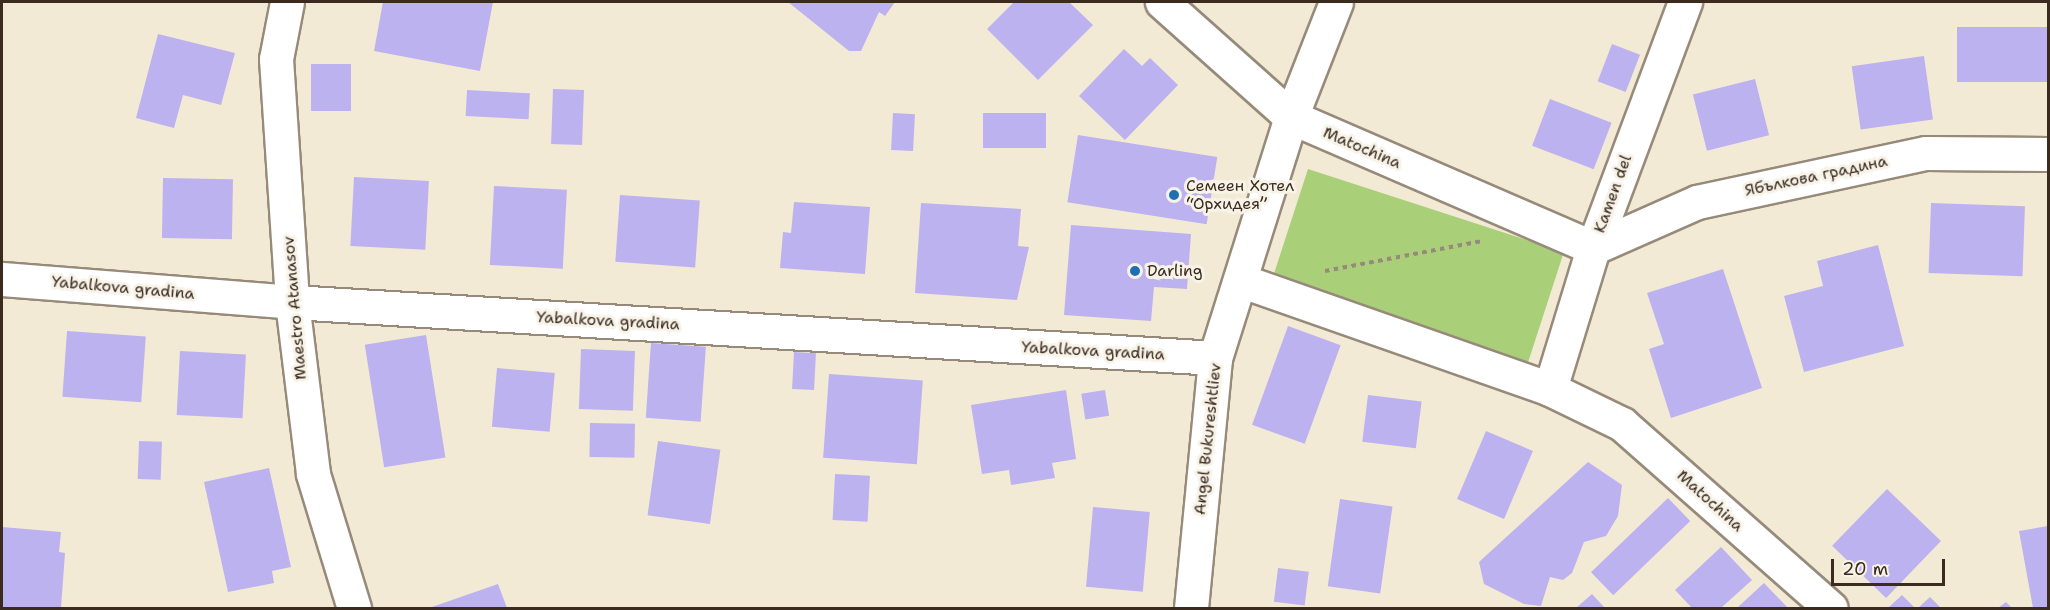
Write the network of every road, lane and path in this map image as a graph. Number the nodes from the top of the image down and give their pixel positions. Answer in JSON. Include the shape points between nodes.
{"nodes":[{"id":1,"x":287,"y":2,"type":"edge"},
{"id":2,"x":1162,"y":2,"type":"edge"},
{"id":3,"x":1336,"y":2,"type":"edge"},
{"id":4,"x":1685,"y":2,"type":"edge"},
{"id":5,"x":1291,"y":117,"type":"junction"},
{"id":6,"x":2049,"y":154,"type":"edge"},
{"id":7,"x":1488,"y":239,"type":"dead end"},
{"id":8,"x":1593,"y":248,"type":"junction"},
{"id":9,"x":1319,"y":271,"type":"dead end"},
{"id":10,"x":2,"y":279,"type":"edge"},
{"id":11,"x":1242,"y":281,"type":"junction"},
{"id":12,"x":292,"y":302,"type":"junction"},
{"id":13,"x":1215,"y":358,"type":"junction"},
{"id":14,"x":1550,"y":389,"type":"junction"},
{"id":15,"x":354,"y":609,"type":"edge"},
{"id":16,"x":1191,"y":609,"type":"edge"},
{"id":17,"x":1831,"y":609,"type":"edge"}],
"edges":[{"from":1,"to":12,"type":"street","name":"Maestro Atanasov","via":[[276,59]]},
{"from":2,"to":5,"type":"street","name":"Matochina"},
{"from":3,"to":5,"type":"street","name":"Angel Bukureshtliev"},
{"from":4,"to":8,"type":"street","name":"Kamen del"},
{"from":5,"to":8,"type":"street","name":"Matochina"},
{"from":5,"to":11,"type":"street","name":"Angel Bukureshtliev"},
{"from":6,"to":8,"type":"street","name":"Ябълкова градина","via":[[1926,153],[1697,202]]},
{"from":7,"to":9,"type":"path"},
{"from":8,"to":14,"type":"street","name":"Kamen del"},
{"from":10,"to":12,"type":"street","name":"Yabalkova gradina"},
{"from":11,"to":13,"type":"street","name":"Angel Bukureshtliev"},
{"from":11,"to":14,"type":"street"},
{"from":12,"to":13,"type":"street","name":"Yabalkova gradina"},
{"from":12,"to":15,"type":"street","name":"Maestro Atanasov","via":[[313,474]]},
{"from":13,"to":16,"type":"street","name":"Angel Bukureshtliev"},
{"from":14,"to":17,"type":"street","name":"Matochina","via":[[1622,424]]}]}
